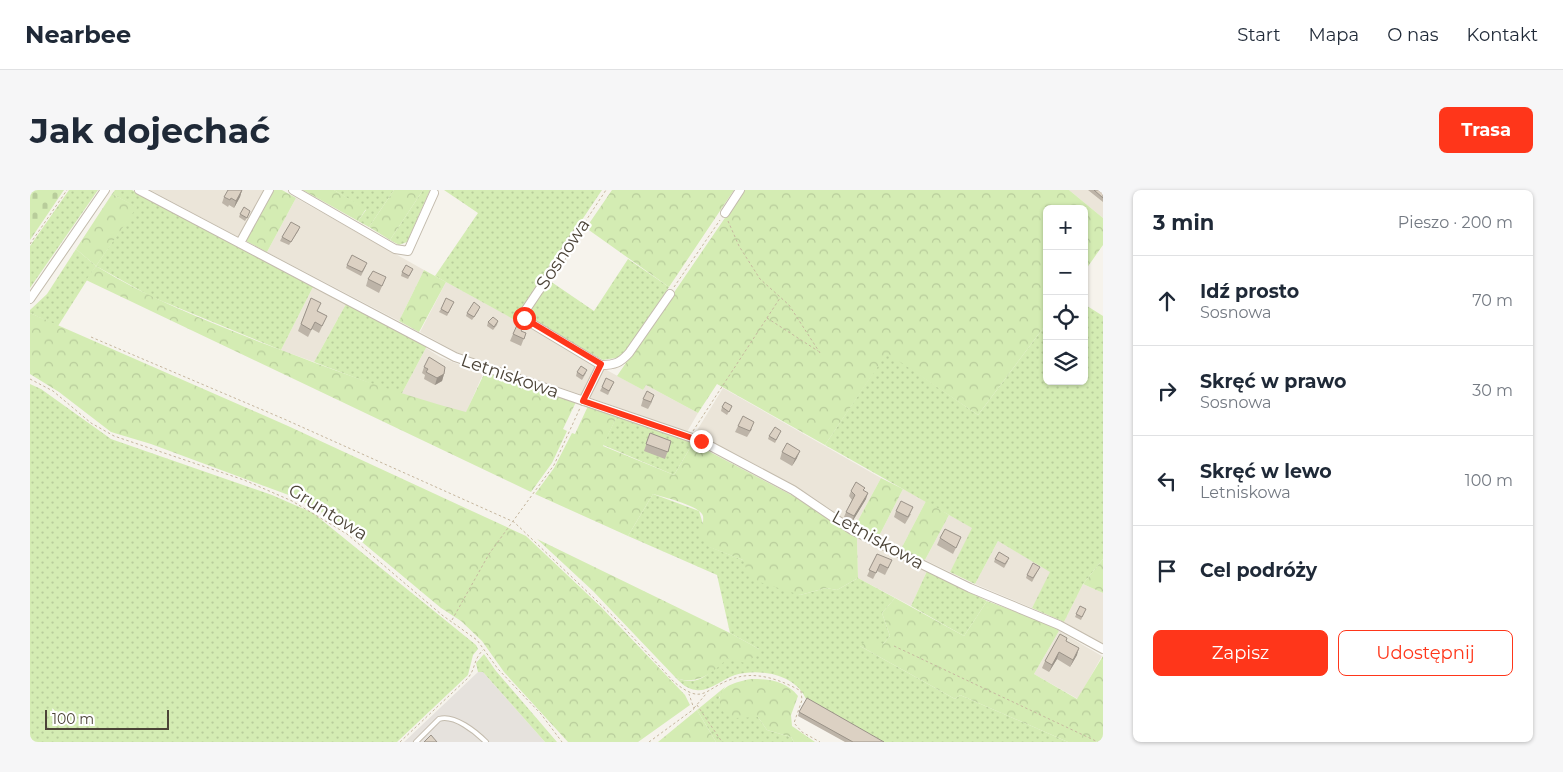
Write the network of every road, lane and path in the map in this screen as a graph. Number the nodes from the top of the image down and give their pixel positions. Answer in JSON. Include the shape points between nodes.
{"nodes":[{"id":1,"x":67,"y":190,"type":"edge"},
{"id":2,"x":105,"y":190,"type":"edge"},
{"id":3,"x":139,"y":190,"type":"edge"},
{"id":4,"x":269,"y":190,"type":"edge"},
{"id":5,"x":293,"y":190,"type":"edge"},
{"id":6,"x":606,"y":190,"type":"edge"},
{"id":7,"x":740,"y":190,"type":"edge"},
{"id":8,"x":434,"y":193,"type":"dead end"},
{"id":9,"x":725,"y":213,"type":"junction"},
{"id":10,"x":580,"y":229,"type":"joint"},
{"id":11,"x":240,"y":243,"type":"junction"},
{"id":12,"x":30,"y":244,"type":"edge"},
{"id":13,"x":670,"y":294,"type":"joint"},
{"id":14,"x":780,"y":298,"type":"junction"},
{"id":15,"x":30,"y":299,"type":"edge"},
{"id":16,"x":767,"y":318,"type":"junction"},
{"id":17,"x":90,"y":337,"type":"dead end"},
{"id":18,"x":601,"y":364,"type":"junction"},
{"id":19,"x":30,"y":379,"type":"edge"},
{"id":20,"x":583,"y":401,"type":"junction"},
{"id":21,"x":690,"y":436,"type":"junction"},
{"id":22,"x":514,"y":522,"type":"junction"},
{"id":23,"x":452,"y":621,"type":"junction"},
{"id":24,"x":894,"y":646,"type":"dead end"},
{"id":25,"x":483,"y":650,"type":"junction"},
{"id":26,"x":1103,"y":650,"type":"edge"},
{"id":27,"x":689,"y":693,"type":"junction"},
{"id":28,"x":706,"y":694,"type":"junction"},
{"id":29,"x":697,"y":705,"type":"junction"},
{"id":30,"x":694,"y":709,"type":"junction"},
{"id":31,"x":400,"y":742,"type":"edge"},
{"id":32,"x":416,"y":742,"type":"edge"},
{"id":33,"x":486,"y":742,"type":"edge"},
{"id":34,"x":562,"y":742,"type":"edge"},
{"id":35,"x":649,"y":742,"type":"edge"},
{"id":36,"x":722,"y":742,"type":"edge"},
{"id":37,"x":820,"y":742,"type":"edge"},
{"id":38,"x":1098,"y":742,"type":"edge"}],
"edges":[{"from":1,"to":12,"type":"path"},
{"from":2,"to":15,"type":"street"},
{"from":3,"to":11,"type":"street","name":"Letniskowa"},
{"from":4,"to":11,"type":"street"},
{"from":5,"to":8,"type":"street","via":[[395,249],[408,251]]},
{"from":6,"to":10,"type":"path","name":"Sosnowa"},
{"from":7,"to":9,"type":"street"},
{"from":9,"to":13,"type":"path"},
{"from":9,"to":14,"type":"path","via":[[739,246],[760,279]]},
{"from":10,"to":18,"type":"street","name":"Sosnowa","via":[[523,317]]},
{"from":11,"to":20,"type":"street","name":"Letniskowa","via":[[455,357]]},
{"from":13,"to":18,"type":"street","via":[[622,361],[614,365]]},
{"from":14,"to":16,"type":"path"},
{"from":14,"to":16,"type":"path","via":[[789,305],[820,352]]},
{"from":16,"to":21,"type":"path"},
{"from":17,"to":22,"type":"path"},
{"from":18,"to":20,"type":"street"},
{"from":19,"to":23,"type":"path","name":"Gruntowa","via":[[53,391],[90,423],[114,436],[244,480],[292,501],[347,534]]},
{"from":20,"to":21,"type":"street","name":"Letniskowa"},
{"from":20,"to":22,"type":"path","via":[[554,465]]},
{"from":21,"to":26,"type":"street","name":"Letniskowa","via":[[793,490],[852,530],[970,588],[1059,624]]},
{"from":22,"to":23,"type":"path","via":[[490,554]]},
{"from":22,"to":27,"type":"path","via":[[610,613],[674,682]]},
{"from":23,"to":25,"type":"path","name":"Gruntowa","via":[[476,640]]},
{"from":24,"to":38,"type":"path"},
{"from":25,"to":31,"type":"path","via":[[474,660],[472,674]]},
{"from":25,"to":34,"type":"path","name":"Gruntowa"},
{"from":27,"to":28,"type":"path"},
{"from":27,"to":30,"type":"path"},
{"from":28,"to":29,"type":"path"},
{"from":28,"to":37,"type":"path","via":[[732,678],[764,676],[786,682],[801,691],[802,700],[794,723],[802,732]]},
{"from":29,"to":30,"type":"path"},
{"from":29,"to":36,"type":"path"},
{"from":30,"to":35,"type":"path"},
{"from":32,"to":33,"type":"lane","via":[[444,718],[464,726]]}]}
